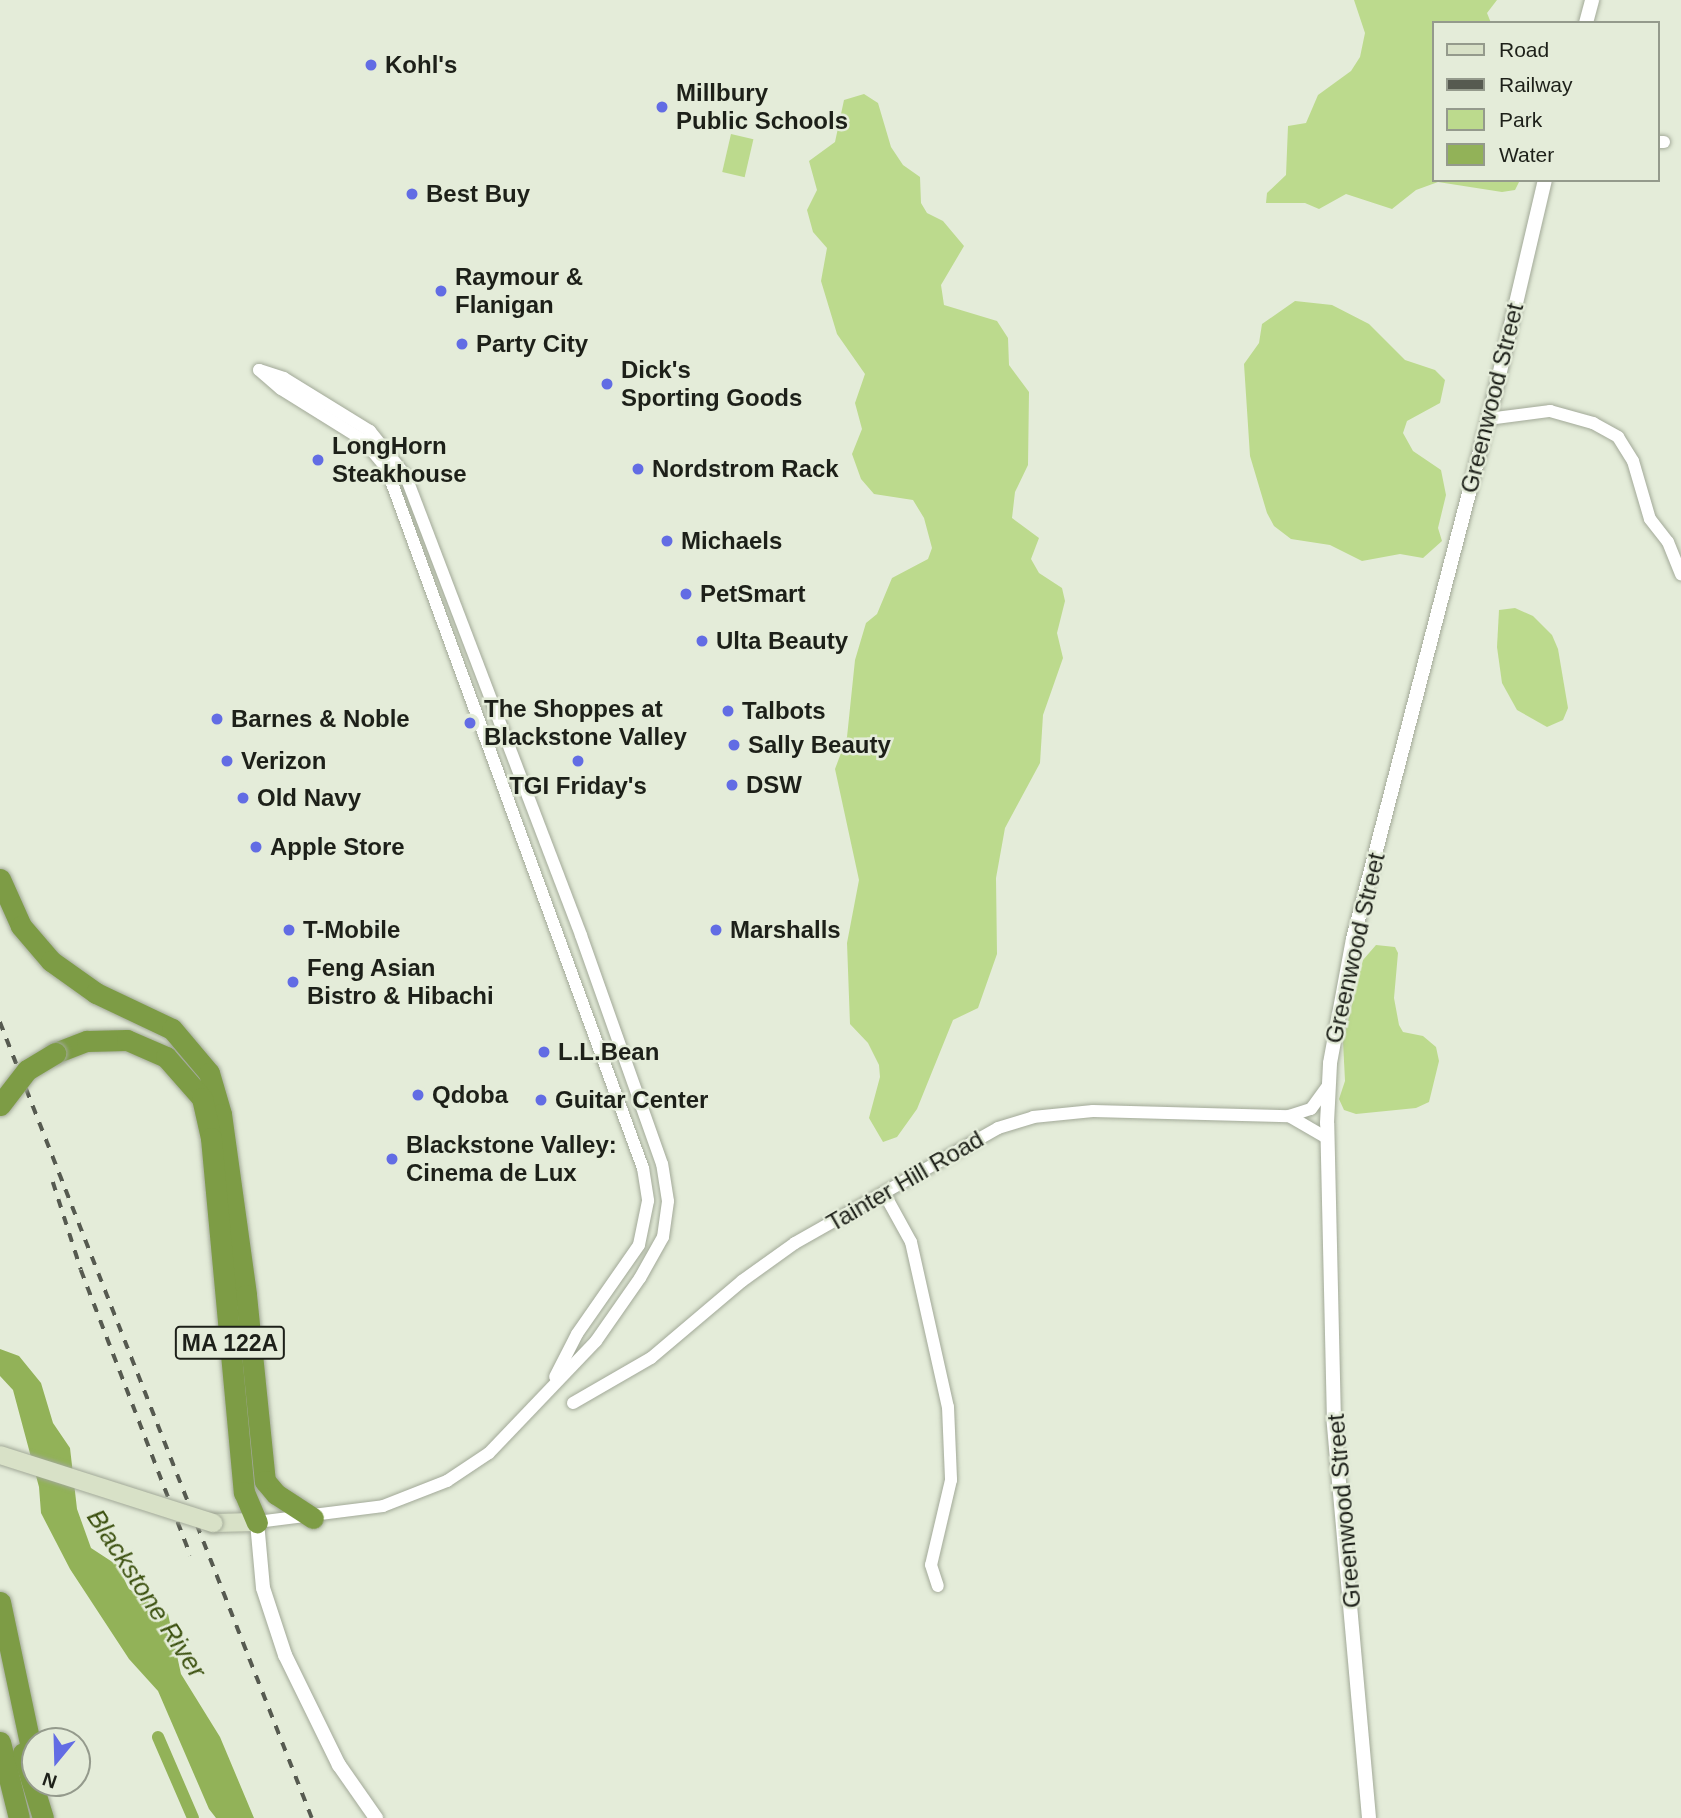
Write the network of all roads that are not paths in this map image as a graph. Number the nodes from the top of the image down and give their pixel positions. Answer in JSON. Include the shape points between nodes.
{"nodes":[{"id":1,"x":1591,"y":0,"type":"edge"},
{"id":2,"x":1586,"y":21,"type":"edge"},
{"id":3,"x":1545,"y":182,"type":"edge"},
{"id":4,"x":1488,"y":419,"type":"junction"},
{"id":5,"x":1681,"y":574,"type":"edge"},
{"id":6,"x":0,"y":879,"type":"edge"},
{"id":7,"x":1328,"y":1086,"type":"junction"},
{"id":8,"x":0,"y":1105,"type":"edge"},
{"id":9,"x":1289,"y":1116,"type":"junction"},
{"id":10,"x":1327,"y":1138,"type":"junction"},
{"id":11,"x":884,"y":1193,"type":"junction"},
{"id":12,"x":554,"y":1381,"type":"junction"},
{"id":13,"x":573,"y":1403,"type":"dead end"},
{"id":14,"x":0,"y":1455,"type":"edge"},
{"id":15,"x":265,"y":1481,"type":"junction"},
{"id":16,"x":313,"y":1518,"type":"junction"},
{"id":17,"x":257,"y":1522,"type":"junction"},
{"id":18,"x":938,"y":1586,"type":"dead end"},
{"id":19,"x":0,"y":1602,"type":"edge"},
{"id":20,"x":0,"y":1666,"type":"edge"},
{"id":21,"x":27,"y":1727,"type":"edge"},
{"id":22,"x":0,"y":1742,"type":"edge"},
{"id":23,"x":0,"y":1765,"type":"edge"},
{"id":24,"x":40,"y":1797,"type":"edge"},
{"id":25,"x":16,"y":1810,"type":"edge"},
{"id":26,"x":44,"y":1818,"type":"edge"},
{"id":27,"x":376,"y":1818,"type":"edge"},
{"id":28,"x":1369,"y":1818,"type":"edge"}],
"edges":[{"from":1,"to":2,"type":"street"},
{"from":3,"to":4,"type":"street","name":"Greenwood Street"},
{"from":4,"to":5,"type":"street","via":[[1550,411],[1593,423],[1618,437],[1633,461],[1650,519],[1668,542]]},
{"from":4,"to":7,"type":"street","name":"Greenwood Street","via":[[1351,947]]},
{"from":6,"to":15,"type":"highway","via":[[21,926],[51,961],[96,993],[172,1029],[209,1073],[221,1114],[241,1256]]},
{"from":7,"to":9,"type":"street","via":[[1311,1109]]},
{"from":7,"to":10,"type":"street","name":"Greenwood Street"},
{"from":8,"to":17,"type":"highway","number":"MA 122A","bridge":true,"via":[[27,1070],[87,1041],[127,1040],[166,1057],[202,1098],[211,1138],[244,1492]]},
{"from":9,"to":10,"type":"street","name":"Tainter Hill Road"},
{"from":9,"to":11,"type":"street","name":"Tainter Hill Road","via":[[1093,1111],[1033,1117],[974,1139]]},
{"from":10,"to":28,"type":"street","name":"Greenwood Street","via":[[1334,1422]]},
{"from":11,"to":13,"type":"street","name":"Tainter Hill Road","via":[[795,1243],[733,1287],[651,1359]]},
{"from":11,"to":18,"type":"street","via":[[911,1242],[948,1408],[951,1480],[931,1566]]},
{"from":12,"to":12,"type":"street","via":[[596,1340],[657,1252],[668,1201],[662,1164],[581,934],[406,476],[370,430],[284,378],[258,370],[363,440],[386,467],[643,1168],[648,1201],[639,1245],[577,1334]]},
{"from":12,"to":16,"type":"street","via":[[507,1438],[447,1481],[383,1506]]},
{"from":14,"to":17,"type":"main road","bridge":true,"via":[[213,1522]]},
{"from":15,"to":16,"type":"highway","via":[[276,1494]]},
{"from":15,"to":17,"type":"highway"},
{"from":16,"to":17,"type":"street"},
{"from":17,"to":27,"type":"street","via":[[259,1565],[285,1656],[340,1765]]},
{"from":19,"to":21,"type":"highway"},
{"from":20,"to":26,"type":"highway"},
{"from":22,"to":25,"type":"highway"},
{"from":23,"to":25,"type":"highway"},
{"from":24,"to":26,"type":"highway"}]}
